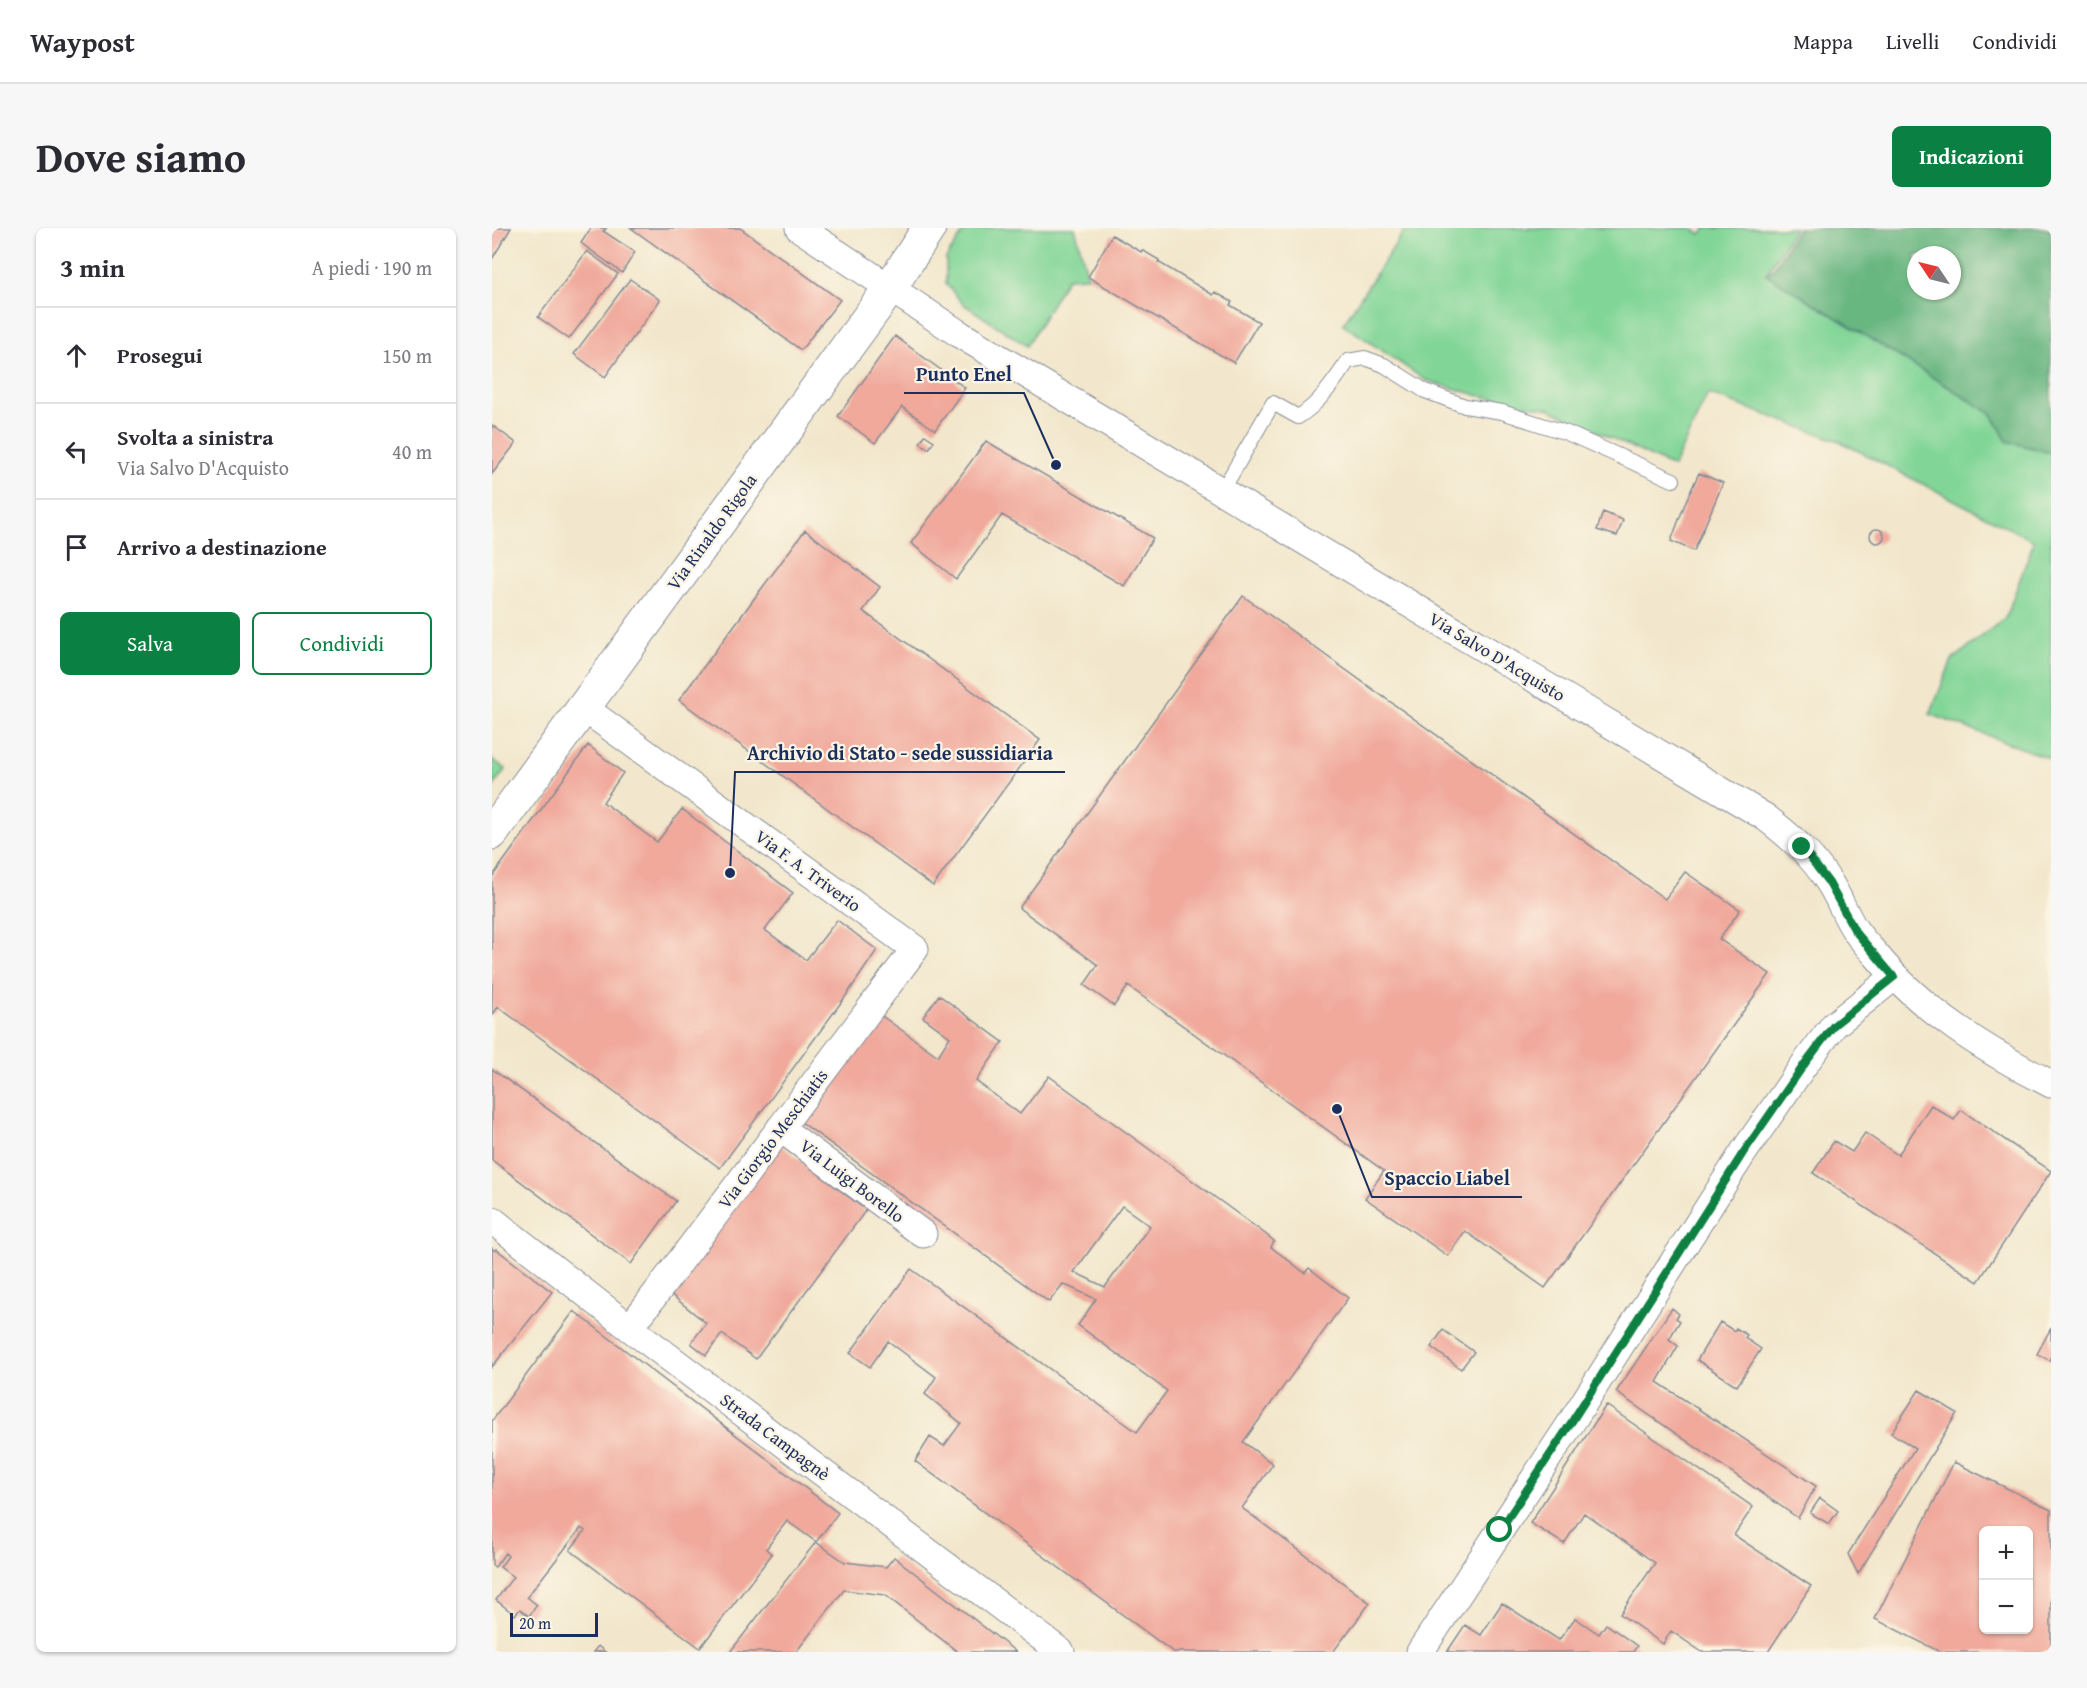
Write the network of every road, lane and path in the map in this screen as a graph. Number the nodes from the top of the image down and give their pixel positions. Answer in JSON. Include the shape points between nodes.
{"nodes":[{"id":1,"x":800,"y":228,"type":"edge"},
{"id":2,"x":929,"y":228,"type":"edge"},
{"id":3,"x":890,"y":288,"type":"junction"},
{"id":4,"x":1673,"y":480,"type":"dead end"},
{"id":5,"x":1221,"y":491,"type":"junction"},
{"id":6,"x":584,"y":708,"type":"junction"},
{"id":7,"x":492,"y":833,"type":"edge"},
{"id":8,"x":915,"y":949,"type":"joint"},
{"id":9,"x":1894,"y":977,"type":"junction"},
{"id":10,"x":2051,"y":1084,"type":"edge"},
{"id":11,"x":780,"y":1128,"type":"junction"},
{"id":12,"x":492,"y":1220,"type":"edge"},
{"id":13,"x":923,"y":1234,"type":"dead end"},
{"id":14,"x":630,"y":1328,"type":"junction"},
{"id":15,"x":1061,"y":1652,"type":"edge"},
{"id":16,"x":1420,"y":1652,"type":"edge"}],
"edges":[{"from":1,"to":3,"type":"street","name":"Via Salvo D'Acquisto"},
{"from":2,"to":3,"type":"street","name":"Via Rinaldo Rigola"},
{"from":3,"to":5,"type":"street","name":"Via Salvo D'Acquisto"},
{"from":3,"to":6,"type":"street","name":"Via Rinaldo Rigola"},
{"from":4,"to":5,"type":"lane","via":[[1567,433],[1502,412],[1465,406],[1425,391],[1384,365],[1365,358],[1348,361],[1310,410],[1298,417],[1273,403]]},
{"from":5,"to":9,"type":"street","name":"Via Salvo D'Acquisto","via":[[1765,817],[1814,861],[1855,931]]},
{"from":6,"to":7,"type":"street","name":"Via Rinaldo Rigola"},
{"from":6,"to":8,"type":"street","name":"Via F. A. Triverio"},
{"from":8,"to":11,"type":"street","name":"Via Giorgio Meschiatis"},
{"from":9,"to":10,"type":"street","name":"Via Salvo D'Acquisto","via":[[1936,1015],[1974,1041]]},
{"from":9,"to":16,"type":"street","via":[[1834,1025],[1806,1062]]},
{"from":11,"to":13,"type":"street","name":"Via Luigi Borello"},
{"from":11,"to":14,"type":"street","name":"Via Giorgio Meschiatis"},
{"from":12,"to":14,"type":"street","name":"Strada Campagnè"},
{"from":14,"to":15,"type":"street","name":"Strada Campagnè"}]}
